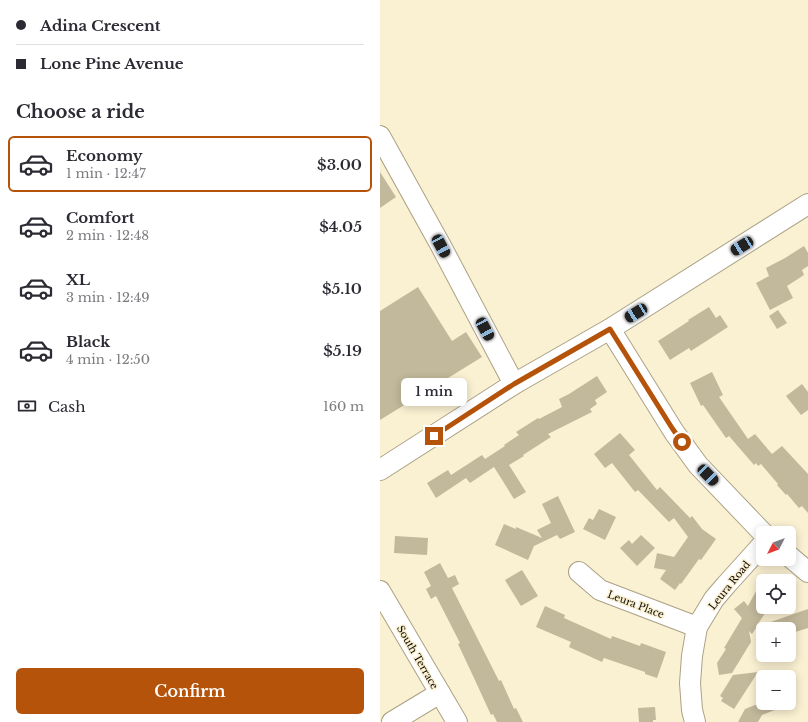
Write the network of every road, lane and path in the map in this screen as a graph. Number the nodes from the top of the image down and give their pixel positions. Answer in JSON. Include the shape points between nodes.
{"nodes":[{"id":1,"x":380,"y":136,"type":"edge"},
{"id":2,"x":808,"y":204,"type":"edge"},
{"id":3,"x":610,"y":329,"type":"junction"},
{"id":4,"x":514,"y":384,"type":"junction"},
{"id":5,"x":380,"y":470,"type":"edge"},
{"id":6,"x":756,"y":526,"type":"edge"},
{"id":7,"x":756,"y":552,"type":"edge"},
{"id":8,"x":796,"y":562,"type":"edge"},
{"id":9,"x":579,"y":572,"type":"dead end"},
{"id":10,"x":808,"y":572,"type":"edge"},
{"id":11,"x":380,"y":591,"type":"edge"},
{"id":12,"x":697,"y":627,"type":"junction"},
{"id":13,"x":440,"y":693,"type":"junction"},
{"id":14,"x":392,"y":722,"type":"edge"},
{"id":15,"x":457,"y":722,"type":"edge"},
{"id":16,"x":695,"y":722,"type":"edge"}],
"edges":[{"from":1,"to":4,"type":"street"},
{"from":2,"to":3,"type":"street"},
{"from":3,"to":4,"type":"street"},
{"from":3,"to":6,"type":"street","via":[[674,432],[698,465]]},
{"from":4,"to":5,"type":"street"},
{"from":7,"to":12,"type":"street","name":"Leura Road","via":[[714,599]]},
{"from":8,"to":10,"type":"street"},
{"from":9,"to":12,"type":"street","name":"Leura Place","via":[[600,590]]},
{"from":11,"to":13,"type":"street","name":"South Terrace"},
{"from":12,"to":16,"type":"street","name":"Leura Road","via":[[690,682]]},
{"from":13,"to":14,"type":"street"},
{"from":13,"to":15,"type":"street","name":"South Terrace"}]}
